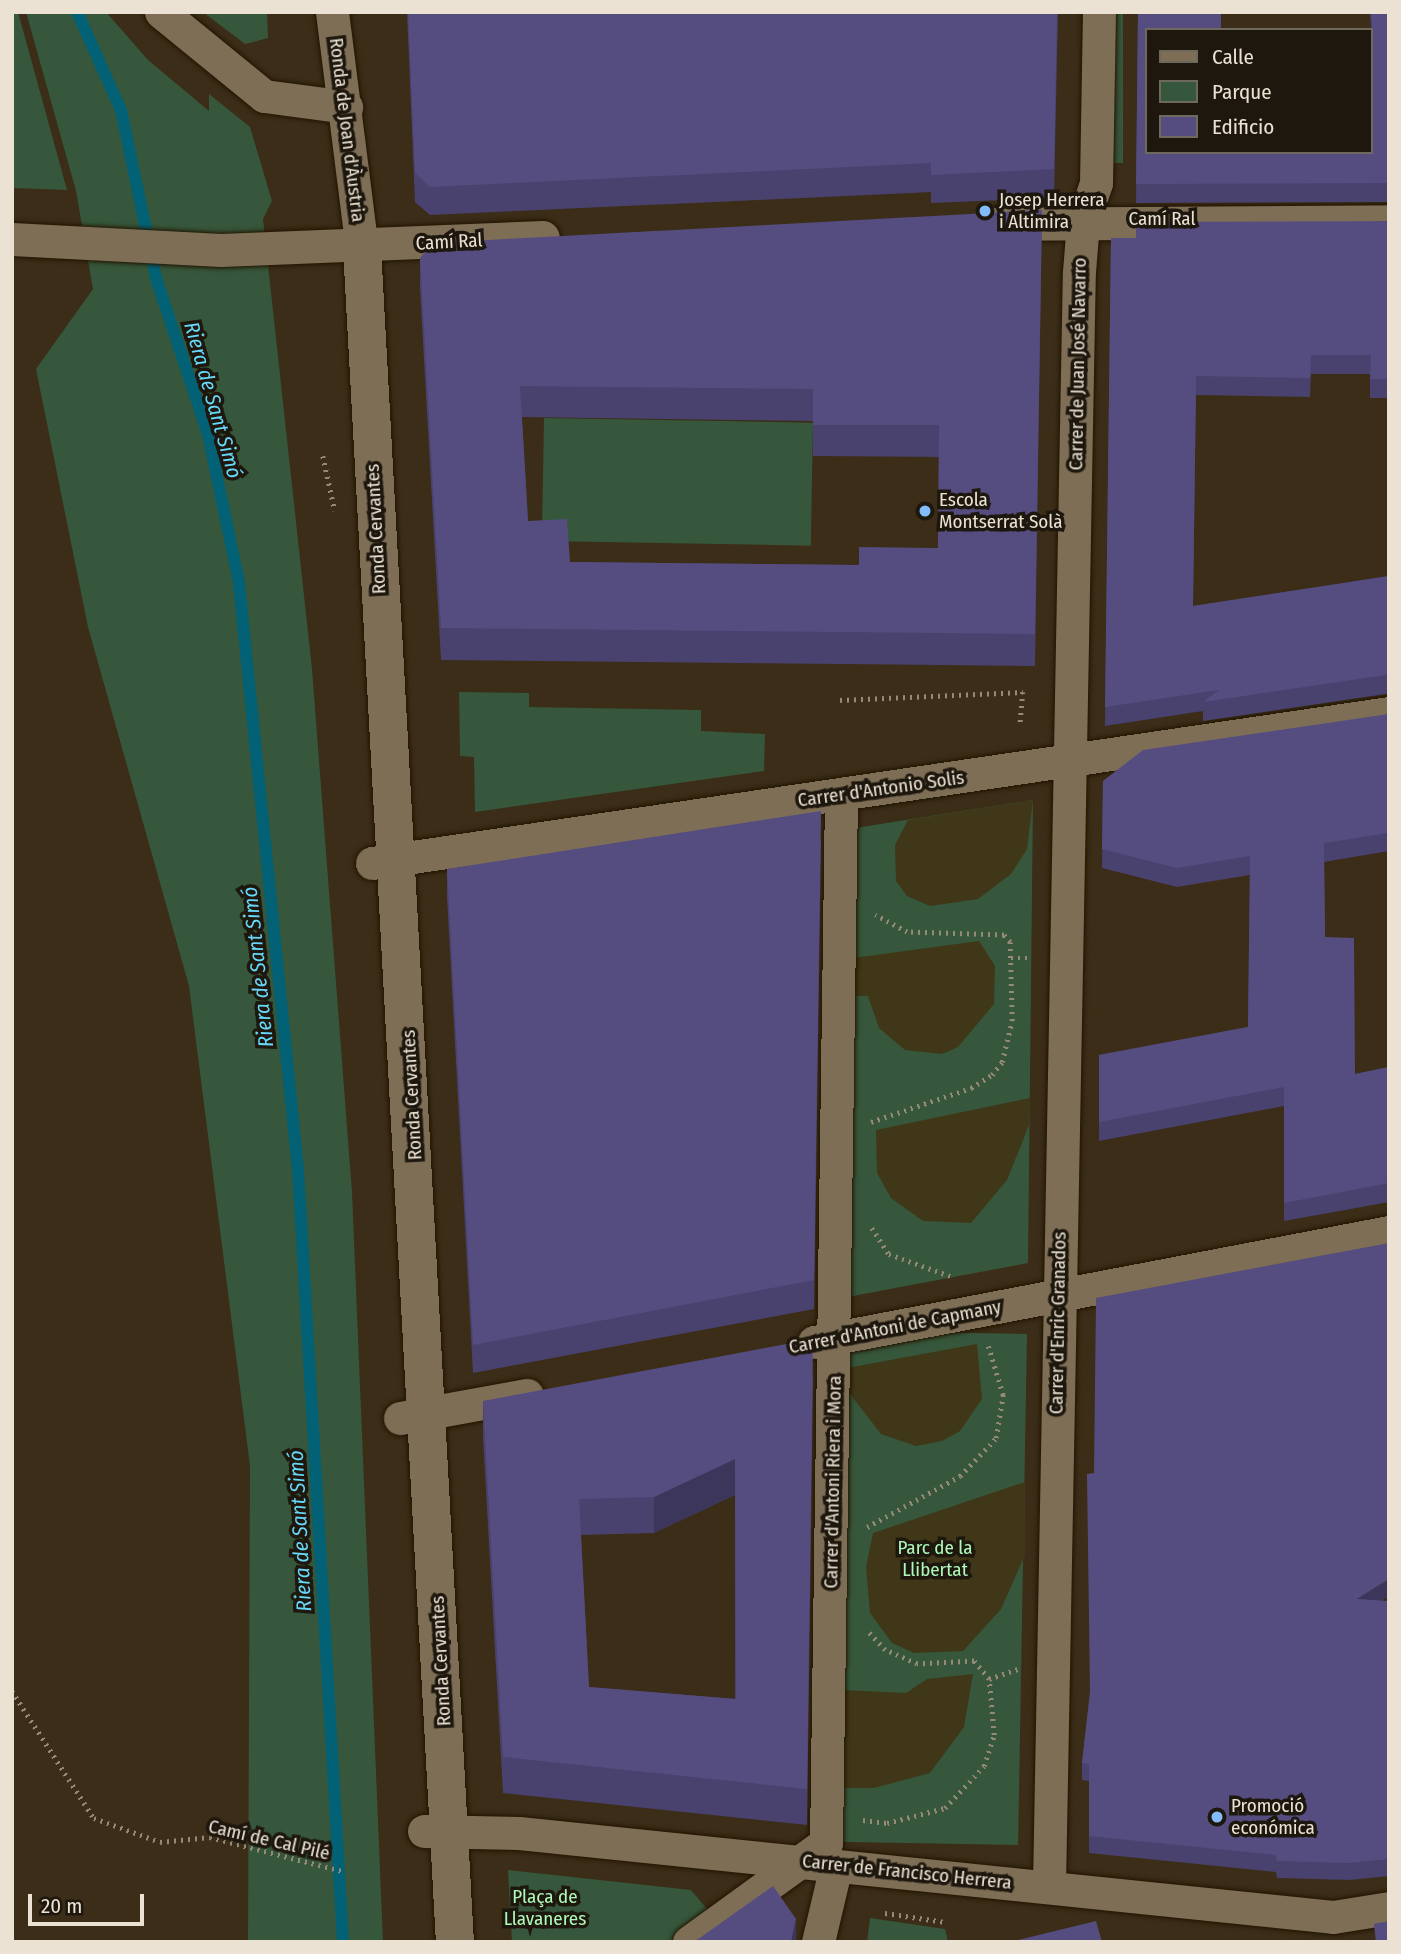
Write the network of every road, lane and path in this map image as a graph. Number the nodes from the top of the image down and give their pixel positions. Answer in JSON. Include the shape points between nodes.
{"nodes":[{"id":1,"x":161,"y":12,"type":"edge"},
{"id":2,"x":332,"y":12,"type":"edge"},
{"id":3,"x":1099,"y":12,"type":"edge"},
{"id":4,"x":346,"y":107,"type":"junction"},
{"id":5,"x":1083,"y":221,"type":"junction"},
{"id":6,"x":1389,"y":222,"type":"edge"},
{"id":7,"x":963,"y":223,"type":"edge"},
{"id":8,"x":575,"y":236,"type":"edge"},
{"id":9,"x":12,"y":239,"type":"edge"},
{"id":10,"x":362,"y":248,"type":"junction"},
{"id":11,"x":840,"y":700,"type":"dead end"},
{"id":12,"x":1389,"y":713,"type":"edge"},
{"id":13,"x":1020,"y":723,"type":"dead end"},
{"id":14,"x":1071,"y":761,"type":"junction"},
{"id":15,"x":841,"y":794,"type":"junction"},
{"id":16,"x":385,"y":861,"type":"junction"},
{"id":17,"x":867,"y":901,"type":"dead end"},
{"id":18,"x":1011,"y":958,"type":"junction"},
{"id":19,"x":1031,"y":958,"type":"dead end"},
{"id":20,"x":865,"y":1129,"type":"dead end"},
{"id":21,"x":869,"y":1219,"type":"dead end"},
{"id":22,"x":1389,"y":1232,"type":"edge"},
{"id":23,"x":954,"y":1278,"type":"dead end"},
{"id":24,"x":1059,"y":1295,"type":"junction"},
{"id":25,"x":980,"y":1333,"type":"dead end"},
{"id":26,"x":835,"y":1338,"type":"junction"},
{"id":27,"x":782,"y":1348,"type":"edge"},
{"id":28,"x":555,"y":1390,"type":"edge"},
{"id":29,"x":415,"y":1416,"type":"junction"},
{"id":30,"x":862,"y":1530,"type":"dead end"},
{"id":31,"x":863,"y":1625,"type":"dead end"},
{"id":32,"x":1023,"y":1667,"type":"dead end"},
{"id":33,"x":989,"y":1679,"type":"junction"},
{"id":34,"x":12,"y":1691,"type":"edge"},
{"id":35,"x":827,"y":1815,"type":"junction"},
{"id":36,"x":436,"y":1832,"type":"junction"},
{"id":37,"x":799,"y":1861,"type":"junction"},
{"id":38,"x":836,"y":1866,"type":"junction"},
{"id":39,"x":342,"y":1871,"type":"dead end"},
{"id":40,"x":1049,"y":1886,"type":"junction"},
{"id":41,"x":1389,"y":1908,"type":"edge"},
{"id":42,"x":885,"y":1913,"type":"dead end"},
{"id":43,"x":945,"y":1922,"type":"dead end"},
{"id":44,"x":455,"y":1942,"type":"edge"},
{"id":45,"x":689,"y":1942,"type":"edge"},
{"id":46,"x":818,"y":1942,"type":"edge"}],
"edges":[{"from":1,"to":4,"type":"street","via":[[264,96]]},
{"from":2,"to":4,"type":"street","name":"Ronda de Joan d'Àustria"},
{"from":3,"to":5,"type":"street","name":"Carrer de Juan José Navarro","via":[[1096,183]]},
{"from":4,"to":10,"type":"street","name":"Ronda de Joan d'Àustria"},
{"from":5,"to":6,"type":"street","name":"Camí Ral"},
{"from":5,"to":7,"type":"street","name":"Camí Ral"},
{"from":5,"to":14,"type":"street","name":"Carrer de Juan José Navarro"},
{"from":8,"to":10,"type":"street","name":"Camí Ral"},
{"from":9,"to":10,"type":"street","name":"Camí Ral","via":[[221,250]]},
{"from":10,"to":16,"type":"street","name":"Ronda Cervantes"},
{"from":11,"to":13,"type":"path","via":[[1023,692]]},
{"from":12,"to":14,"type":"street","name":"Carrer d'Antonio Solis"},
{"from":14,"to":15,"type":"street","name":"Carrer d'Antonio Solis"},
{"from":14,"to":24,"type":"street","name":"Carrer d'Enric Granados"},
{"from":15,"to":16,"type":"street","name":"Carrer d'Antonio Solis"},
{"from":15,"to":26,"type":"street","name":"Carrer d'Antoni Riera i Mora"},
{"from":16,"to":29,"type":"street","name":"Ronda Cervantes"},
{"from":17,"to":18,"type":"path","via":[[891,928],[1003,935]]},
{"from":18,"to":19,"type":"path"},
{"from":18,"to":20,"type":"path","via":[[1012,1021],[992,1074],[971,1088],[874,1120]]},
{"from":21,"to":23,"type":"path","via":[[889,1254]]},
{"from":22,"to":24,"type":"street","name":"Carrer d'Antoni de Capmany"},
{"from":24,"to":26,"type":"street","name":"Carrer d'Antoni de Capmany"},
{"from":24,"to":40,"type":"street","name":"Carrer d'Enric Granados"},
{"from":25,"to":30,"type":"path","via":[[1003,1395],[996,1438],[960,1476]]},
{"from":26,"to":27,"type":"street","name":"Carrer d'Antoni de Capmany"},
{"from":26,"to":35,"type":"street","name":"Carrer d'Antoni Riera i Mora"},
{"from":28,"to":29,"type":"street"},
{"from":29,"to":36,"type":"street","name":"Ronda Cervantes"},
{"from":31,"to":33,"type":"path","via":[[900,1659],[974,1661]]},
{"from":32,"to":33,"type":"path"},
{"from":33,"to":35,"type":"path","via":[[994,1735],[984,1766],[945,1808],[887,1823]]},
{"from":34,"to":39,"type":"path","name":"Camí de Cal Pilé","via":[[94,1818],[160,1842],[210,1837]]},
{"from":35,"to":37,"type":"street","name":"Carrer d'Antoni Riera i Mora","via":[[826,1843]]},
{"from":36,"to":37,"type":"street","name":"Carrer de Francisco Herrera","via":[[519,1833]]},
{"from":36,"to":44,"type":"street","name":"Ronda Cervantes"},
{"from":37,"to":38,"type":"street","name":"Carrer de Francisco Herrera"},
{"from":37,"to":45,"type":"street"},
{"from":38,"to":40,"type":"street","name":"Carrer de Francisco Herrera"},
{"from":38,"to":46,"type":"street"},
{"from":40,"to":41,"type":"street","name":"Carrer de Francisco Herrera","via":[[1333,1917]]},
{"from":42,"to":43,"type":"path"}]}
